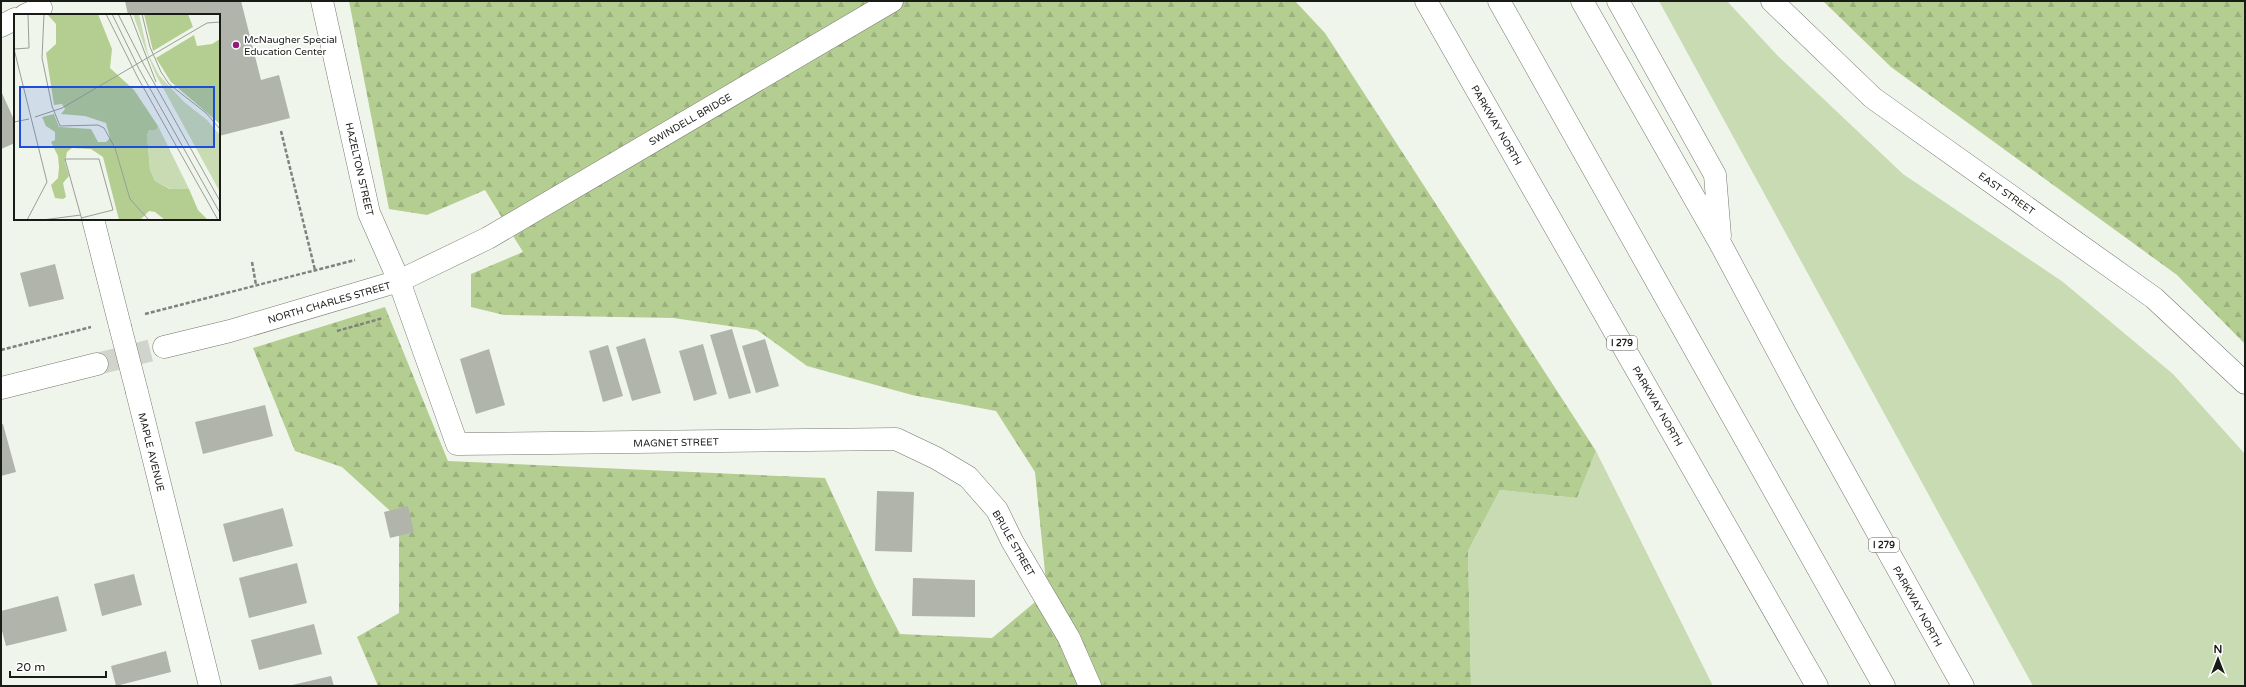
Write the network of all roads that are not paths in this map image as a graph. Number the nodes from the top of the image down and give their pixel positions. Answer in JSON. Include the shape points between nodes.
{"nodes":[{"id":1,"x":322,"y":1,"type":"edge"},
{"id":2,"x":892,"y":1,"type":"edge"},
{"id":3,"x":1426,"y":1,"type":"edge"},
{"id":4,"x":1498,"y":1,"type":"edge"},
{"id":5,"x":1582,"y":1,"type":"edge"},
{"id":6,"x":1618,"y":1,"type":"edge"},
{"id":7,"x":1772,"y":1,"type":"edge"},
{"id":8,"x":14,"y":20,"type":"edge"},
{"id":9,"x":1,"y":26,"type":"edge"},
{"id":10,"x":93,"y":220,"type":"edge"},
{"id":11,"x":488,"y":238,"type":"joint"},
{"id":12,"x":1720,"y":243,"type":"junction"},
{"id":13,"x":399,"y":281,"type":"junction"},
{"id":14,"x":164,"y":347,"type":"tunnel mouth"},
{"id":15,"x":97,"y":364,"type":"tunnel mouth"},
{"id":16,"x":2245,"y":383,"type":"edge"},
{"id":17,"x":1,"y":388,"type":"edge"},
{"id":18,"x":896,"y":439,"type":"joint"},
{"id":19,"x":457,"y":444,"type":"joint"},
{"id":20,"x":210,"y":686,"type":"edge"},
{"id":21,"x":1090,"y":686,"type":"edge"},
{"id":22,"x":1817,"y":686,"type":"edge"},
{"id":23,"x":1884,"y":686,"type":"edge"},
{"id":24,"x":1963,"y":686,"type":"edge"}],
"edges":[{"from":1,"to":13,"type":"main road","name":"HAZELTON STREET","via":[[369,213]]},
{"from":2,"to":11,"type":"main road","name":"SWINDELL BRIDGE"},
{"from":3,"to":22,"type":"main road","name":"PARKWAY NORTH","number":"I 279"},
{"from":4,"to":23,"type":"main road"},
{"from":5,"to":12,"type":"main road","name":"PARKWAY NORTH","number":"I 279"},
{"from":6,"to":12,"type":"main road","via":[[1715,175]]},
{"from":7,"to":16,"type":"main road","name":"EAST STREET","via":[[1873,98],[2154,298]]},
{"from":8,"to":9,"type":"main road"},
{"from":10,"to":20,"type":"main road","name":"MAPLE AVENUE","bridge":true},
{"from":11,"to":13,"type":"main road","name":"NORTH CHARLES STREET"},
{"from":12,"to":24,"type":"main road","name":"PARKWAY NORTH","number":"I 279","via":[[1806,404]]},
{"from":13,"to":14,"type":"main road","name":"NORTH CHARLES STREET","via":[[230,331]]},
{"from":13,"to":19,"type":"main road","name":"HAZELTON STREET"},
{"from":15,"to":17,"type":"main road"},
{"from":18,"to":19,"type":"main road","name":"MAGNET STREET"},
{"from":18,"to":21,"type":"main road","name":"BRULE STREET","via":[[968,477],[996,510],[1069,638]]}]}
